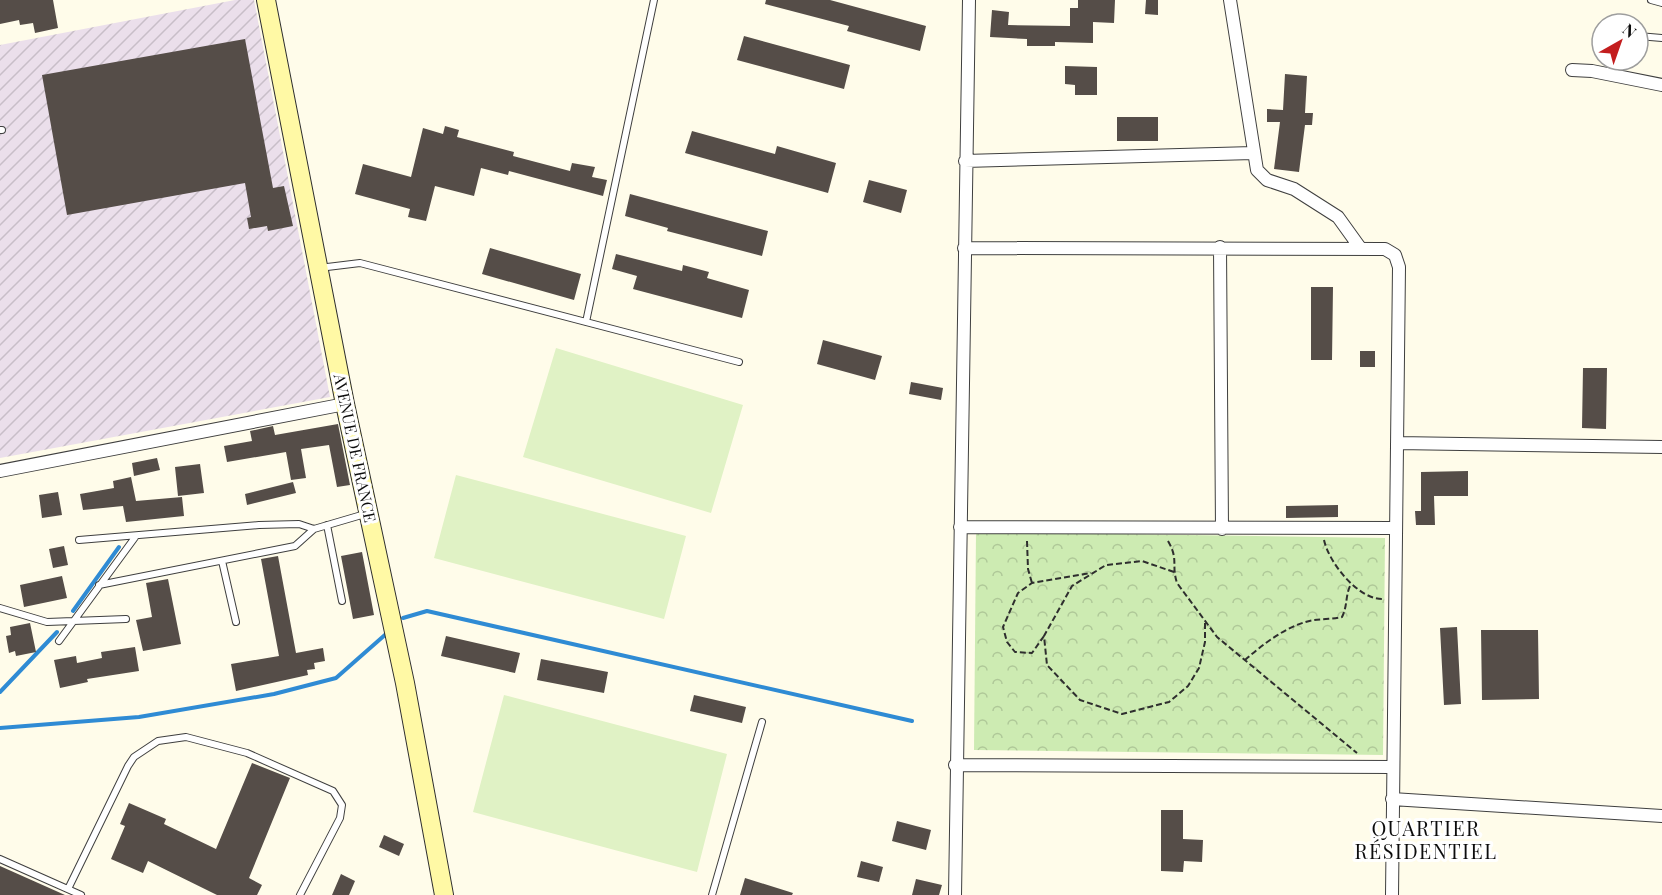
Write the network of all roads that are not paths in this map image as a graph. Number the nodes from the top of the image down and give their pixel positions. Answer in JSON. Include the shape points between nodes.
{"nodes":[{"id":1,"x":266,"y":0,"type":"edge"},
{"id":2,"x":654,"y":0,"type":"edge"},
{"id":3,"x":969,"y":0,"type":"edge"},
{"id":4,"x":1230,"y":0,"type":"edge"},
{"id":5,"x":1651,"y":0,"type":"edge"},
{"id":6,"x":1662,"y":3,"type":"edge"},
{"id":7,"x":1572,"y":70,"type":"dead end"},
{"id":8,"x":1662,"y":85,"type":"edge"},
{"id":9,"x":1253,"y":153,"type":"junction"},
{"id":10,"x":965,"y":161,"type":"junction"},
{"id":11,"x":1220,"y":247,"type":"junction"},
{"id":12,"x":964,"y":248,"type":"junction"},
{"id":13,"x":1360,"y":249,"type":"junction"},
{"id":14,"x":318,"y":268,"type":"junction"},
{"id":15,"x":586,"y":322,"type":"junction"},
{"id":16,"x":739,"y":362,"type":"dead end"},
{"id":17,"x":345,"y":404,"type":"junction"},
{"id":18,"x":1397,"y":443,"type":"junction"},
{"id":19,"x":1662,"y":447,"type":"edge"},
{"id":20,"x":0,"y":471,"type":"edge"},
{"id":21,"x":369,"y":513,"type":"junction"},
{"id":22,"x":327,"y":525,"type":"junction"},
{"id":23,"x":960,"y":527,"type":"junction"},
{"id":24,"x":1396,"y":528,"type":"junction"},
{"id":25,"x":314,"y":529,"type":"junction"},
{"id":26,"x":1222,"y":529,"type":"junction"},
{"id":27,"x":136,"y":536,"type":"junction"},
{"id":28,"x":79,"y":540,"type":"dead end"},
{"id":29,"x":222,"y":561,"type":"junction"},
{"id":30,"x":99,"y":585,"type":"junction"},
{"id":31,"x":342,"y":602,"type":"dead end"},
{"id":32,"x":0,"y":608,"type":"edge"},
{"id":33,"x":126,"y":619,"type":"dead end"},
{"id":34,"x":74,"y":621,"type":"junction"},
{"id":35,"x":236,"y":622,"type":"dead end"},
{"id":36,"x":59,"y":641,"type":"dead end"},
{"id":37,"x":762,"y":722,"type":"dead end"},
{"id":38,"x":955,"y":765,"type":"junction"},
{"id":39,"x":1393,"y":767,"type":"junction"},
{"id":40,"x":1392,"y":798,"type":"junction"},
{"id":41,"x":1662,"y":816,"type":"edge"},
{"id":42,"x":0,"y":860,"type":"edge"},
{"id":43,"x":68,"y":890,"type":"junction"},
{"id":44,"x":81,"y":895,"type":"edge"},
{"id":45,"x":300,"y":895,"type":"edge"},
{"id":46,"x":444,"y":895,"type":"edge"},
{"id":47,"x":712,"y":895,"type":"edge"},
{"id":48,"x":955,"y":895,"type":"edge"},
{"id":49,"x":1392,"y":895,"type":"edge"}],
"edges":[{"from":1,"to":14,"type":"main road","name":"AVENUE DE FRANCE"},
{"from":2,"to":15,"type":"lane"},
{"from":3,"to":10,"type":"street"},
{"from":4,"to":9,"type":"street"},
{"from":5,"to":6,"type":"lane"},
{"from":7,"to":8,"type":"street"},
{"from":9,"to":10,"type":"street"},
{"from":9,"to":13,"type":"street","via":[[1257,170],[1267,180],[1294,189],[1338,217]]},
{"from":10,"to":12,"type":"street"},
{"from":11,"to":12,"type":"street"},
{"from":11,"to":13,"type":"street"},
{"from":11,"to":26,"type":"street"},
{"from":12,"to":23,"type":"street"},
{"from":13,"to":18,"type":"street","via":[[1391,251],[1399,267]]},
{"from":14,"to":15,"type":"lane","via":[[360,263]]},
{"from":14,"to":17,"type":"main road","name":"AVENUE DE FRANCE"},
{"from":15,"to":16,"type":"lane"},
{"from":17,"to":20,"type":"street"},
{"from":17,"to":21,"type":"main road","name":"AVENUE DE FRANCE"},
{"from":18,"to":19,"type":"street"},
{"from":18,"to":24,"type":"street"},
{"from":21,"to":22,"type":"lane"},
{"from":21,"to":46,"type":"main road","name":"AVENUE DE FRANCE"},
{"from":22,"to":25,"type":"lane"},
{"from":22,"to":31,"type":"lane"},
{"from":23,"to":26,"type":"street"},
{"from":23,"to":38,"type":"street"},
{"from":24,"to":26,"type":"street"},
{"from":24,"to":39,"type":"street"},
{"from":25,"to":27,"type":"lane","via":[[298,524],[259,525]]},
{"from":25,"to":29,"type":"lane","via":[[295,546]]},
{"from":27,"to":28,"type":"lane"},
{"from":27,"to":30,"type":"lane"},
{"from":29,"to":30,"type":"lane"},
{"from":29,"to":35,"type":"lane"},
{"from":30,"to":34,"type":"lane"},
{"from":32,"to":34,"type":"lane","via":[[47,622]]},
{"from":33,"to":34,"type":"lane"},
{"from":34,"to":36,"type":"lane"},
{"from":37,"to":47,"type":"lane"},
{"from":38,"to":39,"type":"street"},
{"from":38,"to":48,"type":"street"},
{"from":39,"to":40,"type":"street"},
{"from":40,"to":41,"type":"street"},
{"from":40,"to":49,"type":"street"},
{"from":42,"to":43,"type":"lane"},
{"from":43,"to":44,"type":"lane"},
{"from":43,"to":45,"type":"lane","via":[[134,757],[158,741],[186,737],[248,753],[333,791],[342,805],[340,818]]}]}
